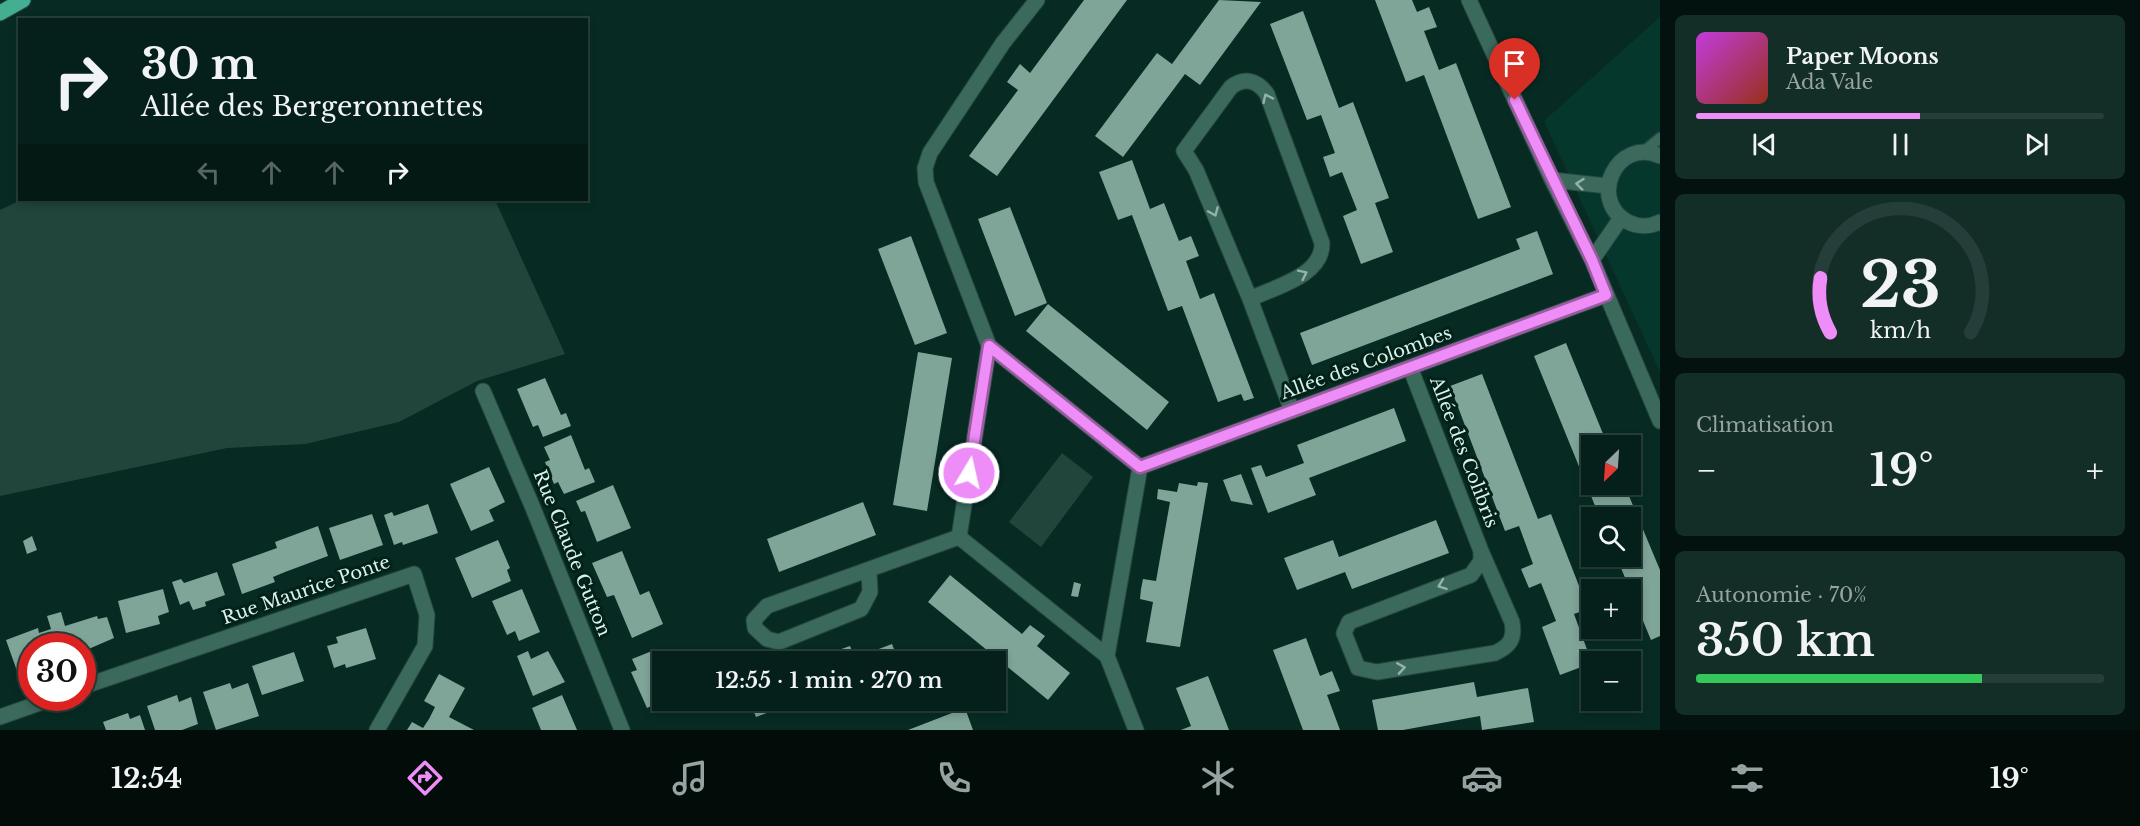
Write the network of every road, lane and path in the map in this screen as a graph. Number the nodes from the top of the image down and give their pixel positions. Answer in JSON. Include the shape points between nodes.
{"nodes":[{"id":1,"x":23,"y":0,"type":"edge"},
{"id":2,"x":1037,"y":0,"type":"edge"},
{"id":3,"x":1469,"y":0,"type":"edge"},
{"id":4,"x":0,"y":13,"type":"edge"},
{"id":5,"x":1660,"y":138,"type":"edge"},
{"id":6,"x":1643,"y":152,"type":"junction"},
{"id":7,"x":1660,"y":156,"type":"edge"},
{"id":8,"x":1552,"y":180,"type":"junction"},
{"id":9,"x":1608,"y":186,"type":"junction"},
{"id":10,"x":1621,"y":218,"type":"junction"},
{"id":11,"x":1660,"y":222,"type":"edge"},
{"id":12,"x":1592,"y":260,"type":"junction"},
{"id":13,"x":1606,"y":295,"type":"junction"},
{"id":14,"x":1250,"y":299,"type":"junction"},
{"id":15,"x":989,"y":346,"type":"junction"},
{"id":16,"x":1410,"y":367,"type":"junction"},
{"id":17,"x":483,"y":391,"type":"dead end"},
{"id":18,"x":1292,"y":411,"type":"junction"},
{"id":19,"x":1660,"y":421,"type":"edge"},
{"id":20,"x":1140,"y":467,"type":"junction"},
{"id":21,"x":959,"y":537,"type":"junction"},
{"id":22,"x":1481,"y":551,"type":"junction"},
{"id":23,"x":869,"y":571,"type":"junction"},
{"id":24,"x":1107,"y":656,"type":"junction"},
{"id":25,"x":96,"y":682,"type":"edge"},
{"id":26,"x":18,"y":711,"type":"edge"},
{"id":27,"x":0,"y":717,"type":"edge"},
{"id":28,"x":377,"y":730,"type":"edge"},
{"id":29,"x":622,"y":730,"type":"edge"},
{"id":30,"x":1136,"y":730,"type":"edge"}],
"edges":[{"from":1,"to":4,"type":"main road"},
{"from":2,"to":15,"type":"street","via":[[1003,43],[930,153],[925,168],[926,182]]},
{"from":3,"to":8,"type":"street"},
{"from":5,"to":6,"type":"lane"},
{"from":6,"to":7,"type":"street"},
{"from":6,"to":9,"type":"street","via":[[1623,159],[1610,176]]},
{"from":9,"to":8,"type":"street","one_way":true},
{"from":8,"to":12,"type":"street"},
{"from":9,"to":10,"type":"street","via":[[1608,198]]},
{"from":10,"to":11,"type":"street","via":[[1643,226]]},
{"from":10,"to":12,"type":"street"},
{"from":12,"to":13,"type":"street"},
{"from":13,"to":16,"type":"street","name":"Allée des Colombes"},
{"from":13,"to":19,"type":"street"},
{"from":14,"to":14,"type":"street","one_way":true,"via":[[1312,269],[1322,243],[1267,94],[1251,81],[1240,81],[1231,87],[1184,151],[1196,170]]},
{"from":14,"to":18,"type":"street"},
{"from":15,"to":20,"type":"street"},
{"from":15,"to":21,"type":"street"},
{"from":16,"to":18,"type":"street","name":"Allée des Colombes"},
{"from":16,"to":22,"type":"street","name":"Allée des Colibris"},
{"from":17,"to":29,"type":"street","name":"Rue Claude Gutton"},
{"from":18,"to":20,"type":"street","name":"Allée des Colombes"},
{"from":20,"to":24,"type":"street"},
{"from":21,"to":23,"type":"street"},
{"from":21,"to":24,"type":"street"},
{"from":22,"to":22,"type":"street","name":"Allée des Colibris","one_way":true,"via":[[1481,561],[1471,575],[1349,621],[1344,633],[1358,668],[1377,672],[1495,653],[1505,648],[1514,633],[1512,622]]},
{"from":23,"to":23,"type":"street","via":[[767,606],[754,620],[755,628],[767,639],[779,642],[861,609],[870,592]]},
{"from":24,"to":30,"type":"street"},
{"from":25,"to":28,"type":"street","name":"Rue Maurice Ponte","via":[[414,574],[427,615],[425,646]]},
{"from":26,"to":27,"type":"street"}]}
